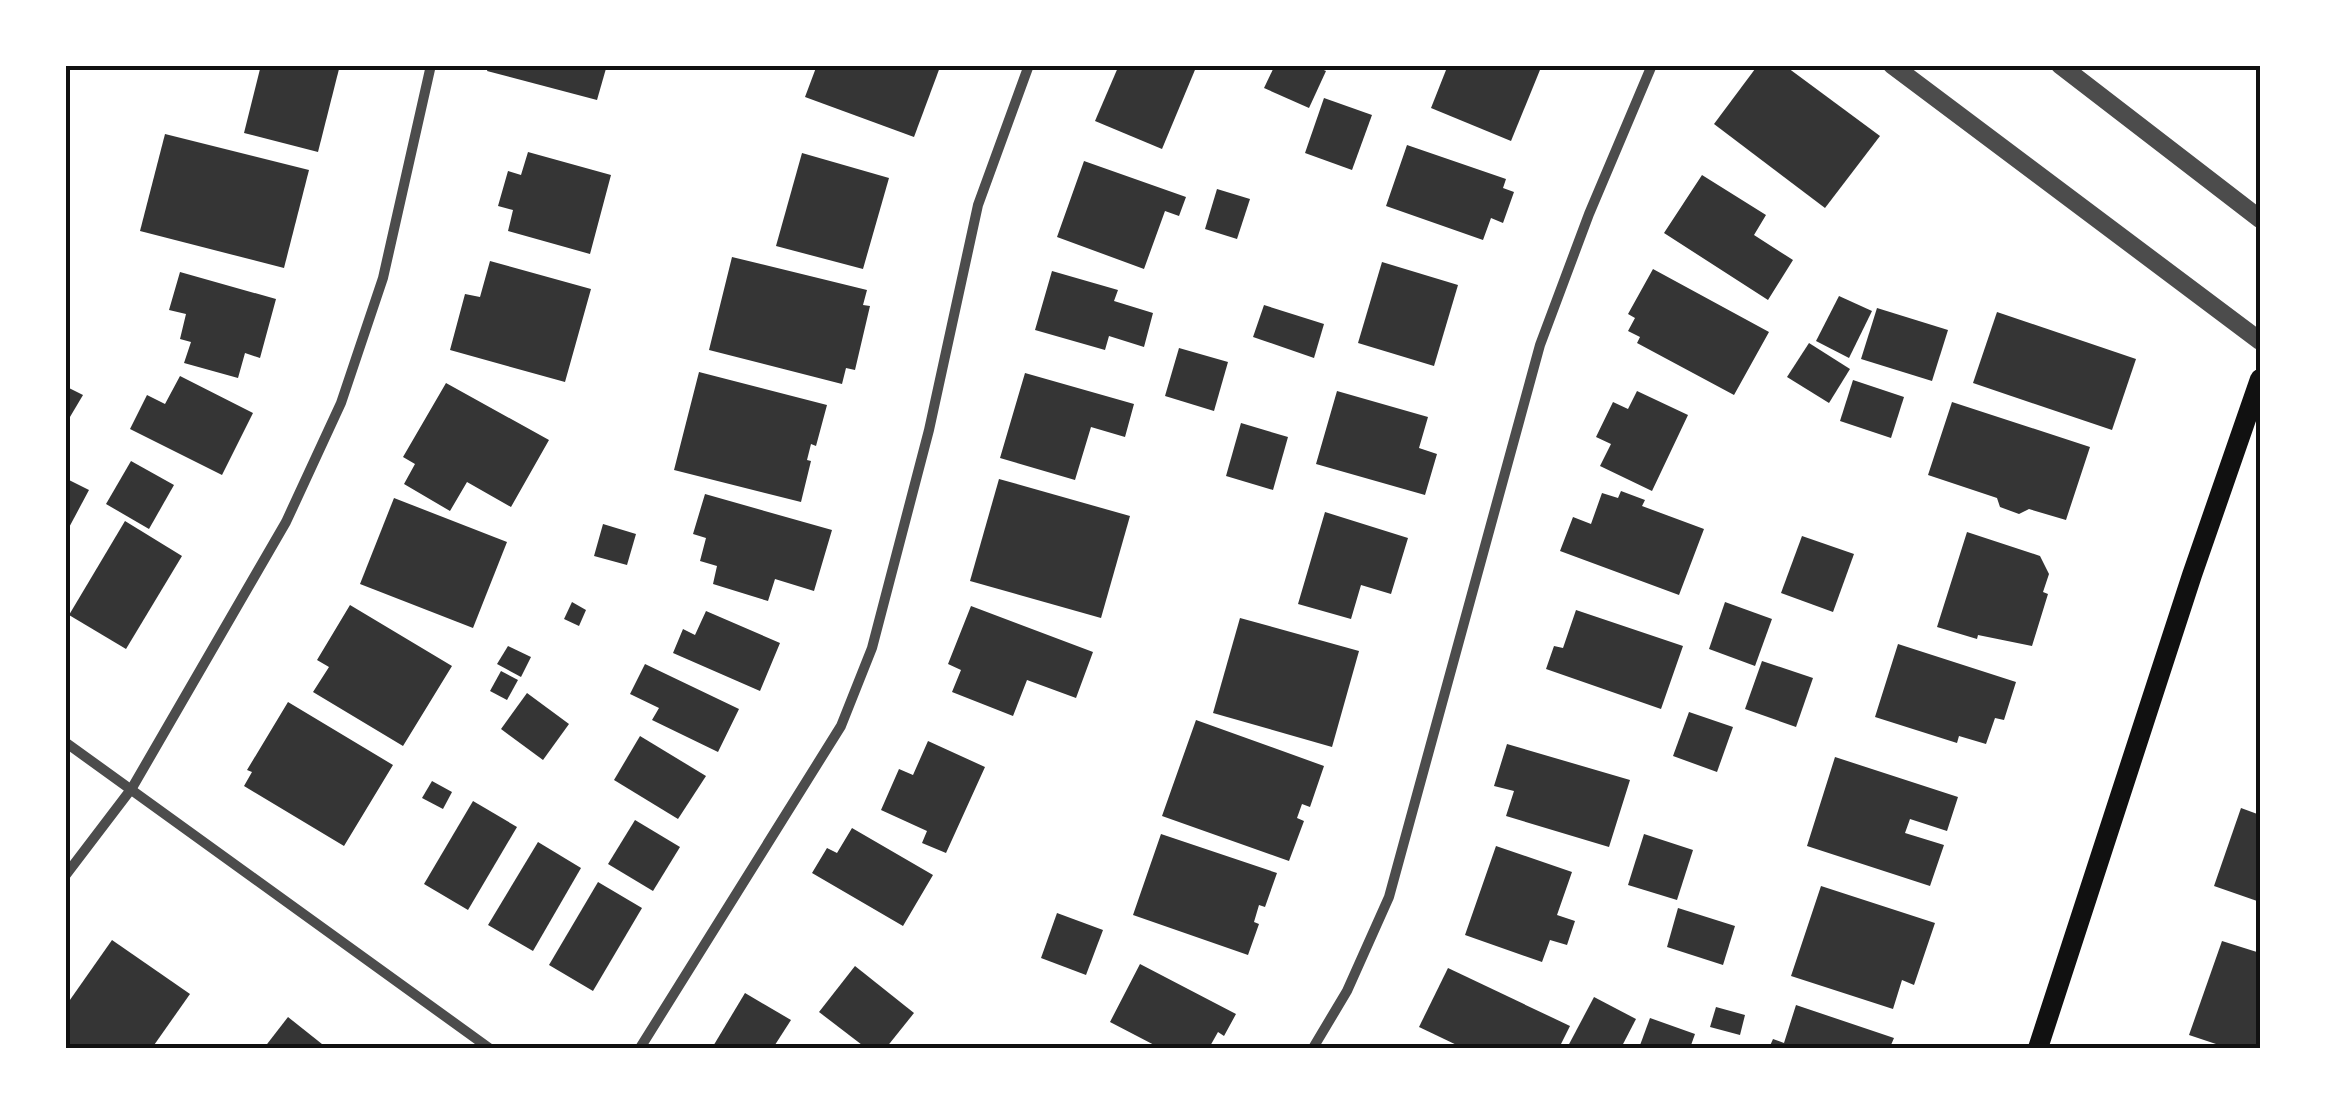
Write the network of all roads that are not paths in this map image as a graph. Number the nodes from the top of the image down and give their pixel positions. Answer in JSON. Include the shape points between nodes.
{"nodes":[{"id":1,"x":431,"y":65,"type":"edge"},
{"id":2,"x":1029,"y":65,"type":"edge"},
{"id":3,"x":1652,"y":65,"type":"edge"},
{"id":4,"x":1892,"y":65,"type":"edge"},
{"id":5,"x":2060,"y":65,"type":"edge"},
{"id":6,"x":2260,"y":219,"type":"edge"},
{"id":7,"x":2260,"y":340,"type":"edge"},
{"id":8,"x":2260,"y":380,"type":"edge"},
{"id":9,"x":65,"y":742,"type":"edge"},
{"id":10,"x":132,"y":788,"type":"junction"},
{"id":11,"x":65,"y":876,"type":"edge"},
{"id":12,"x":489,"y":1048,"type":"edge"},
{"id":13,"x":640,"y":1048,"type":"edge"},
{"id":14,"x":1313,"y":1048,"type":"edge"},
{"id":15,"x":2038,"y":1048,"type":"edge"}],
"edges":[{"from":1,"to":10,"type":"street","via":[[382,278],[341,402],[286,522]]},
{"from":2,"to":13,"type":"street","via":[[978,205],[928,430],[854,695]]},
{"from":3,"to":14,"type":"street","via":[[1540,345],[1388,898]]},
{"from":4,"to":7,"type":"street"},
{"from":5,"to":6,"type":"street"},
{"from":8,"to":15,"type":"main road"},
{"from":9,"to":10,"type":"street"},
{"from":10,"to":11,"type":"street"},
{"from":10,"to":12,"type":"street"}]}
